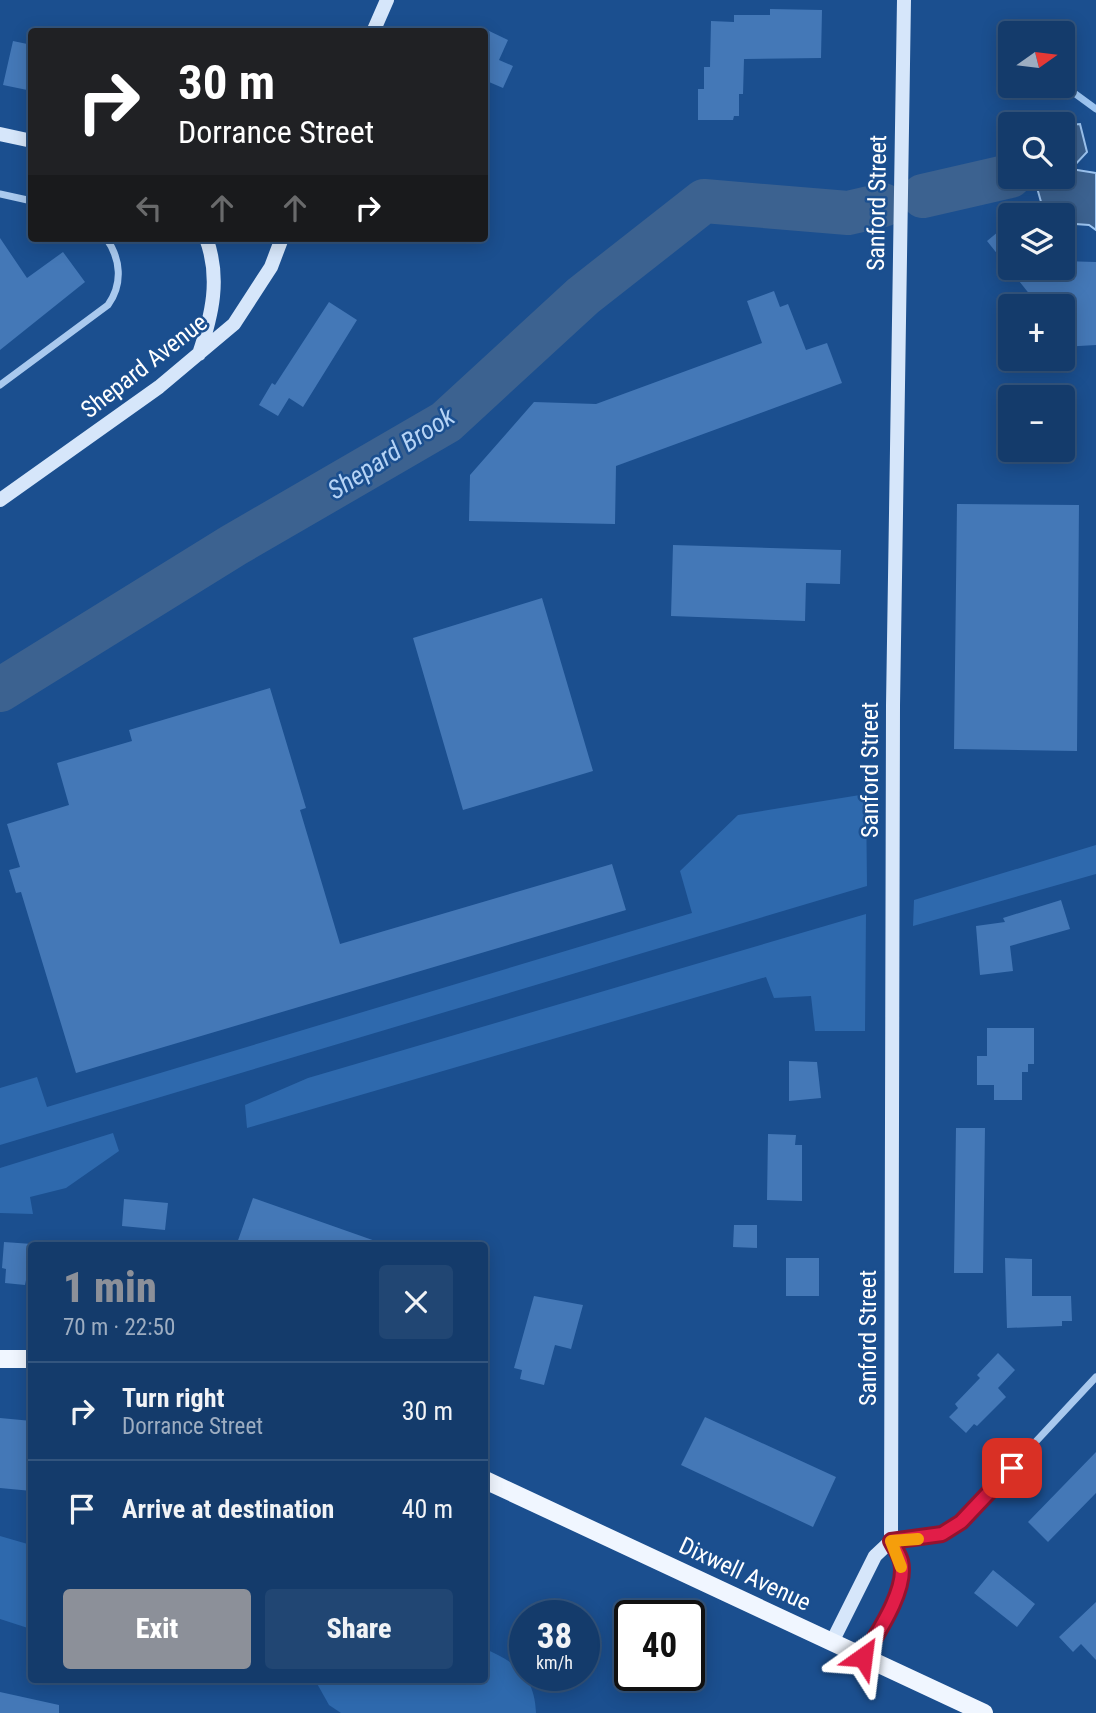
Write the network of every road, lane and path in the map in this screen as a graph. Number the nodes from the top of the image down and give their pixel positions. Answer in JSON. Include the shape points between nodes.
{"nodes":[{"id":1,"x":387,"y":0,"type":"edge"},
{"id":2,"x":904,"y":0,"type":"edge"},
{"id":3,"x":375,"y":28,"type":"edge"},
{"id":4,"x":0,"y":134,"type":"edge"},
{"id":5,"x":28,"y":140,"type":"edge"},
{"id":6,"x":0,"y":194,"type":"edge"},
{"id":7,"x":28,"y":200,"type":"edge"},
{"id":8,"x":108,"y":242,"type":"edge"},
{"id":9,"x":207,"y":242,"type":"edge"},
{"id":10,"x":280,"y":242,"type":"edge"},
{"id":11,"x":199,"y":356,"type":"junction"},
{"id":12,"x":0,"y":386,"type":"edge"},
{"id":13,"x":0,"y":500,"type":"edge"},
{"id":14,"x":0,"y":1359,"type":"edge"},
{"id":15,"x":28,"y":1359,"type":"edge"},
{"id":16,"x":1096,"y":1377,"type":"edge"},
{"id":17,"x":488,"y":1481,"type":"edge"},
{"id":18,"x":891,"y":1541,"type":"junction"},
{"id":19,"x":832,"y":1642,"type":"junction"},
{"id":20,"x":863,"y":1657,"type":"junction"},
{"id":21,"x":984,"y":1713,"type":"edge"}],
"edges":[{"from":1,"to":3,"type":"street"},
{"from":2,"to":18,"type":"street","name":"Sanford Street","via":[[892,718]]},
{"from":4,"to":5,"type":"street"},
{"from":6,"to":7,"type":"street"},
{"from":8,"to":12,"type":"street","via":[[117,261],[117,293],[108,305]]},
{"from":9,"to":11,"type":"street","via":[[214,269],[213,314]]},
{"from":10,"to":11,"type":"street","name":"Shepard Avenue","via":[[251,301]]},
{"from":11,"to":13,"type":"street","name":"Shepard Avenue"},
{"from":14,"to":15,"type":"main road"},
{"from":16,"to":18,"type":"street","via":[[961,1522],[942,1534]]},
{"from":17,"to":19,"type":"main road","name":"Dixwell Avenue"},
{"from":18,"to":19,"type":"street","via":[[875,1556]]},
{"from":18,"to":20,"type":"street","name":"Sanford Street","via":[[901,1562],[901,1577],[886,1618]]},
{"from":19,"to":20,"type":"main road","name":"Dixwell Avenue"},
{"from":20,"to":21,"type":"main road","name":"Dixwell Avenue"}]}
